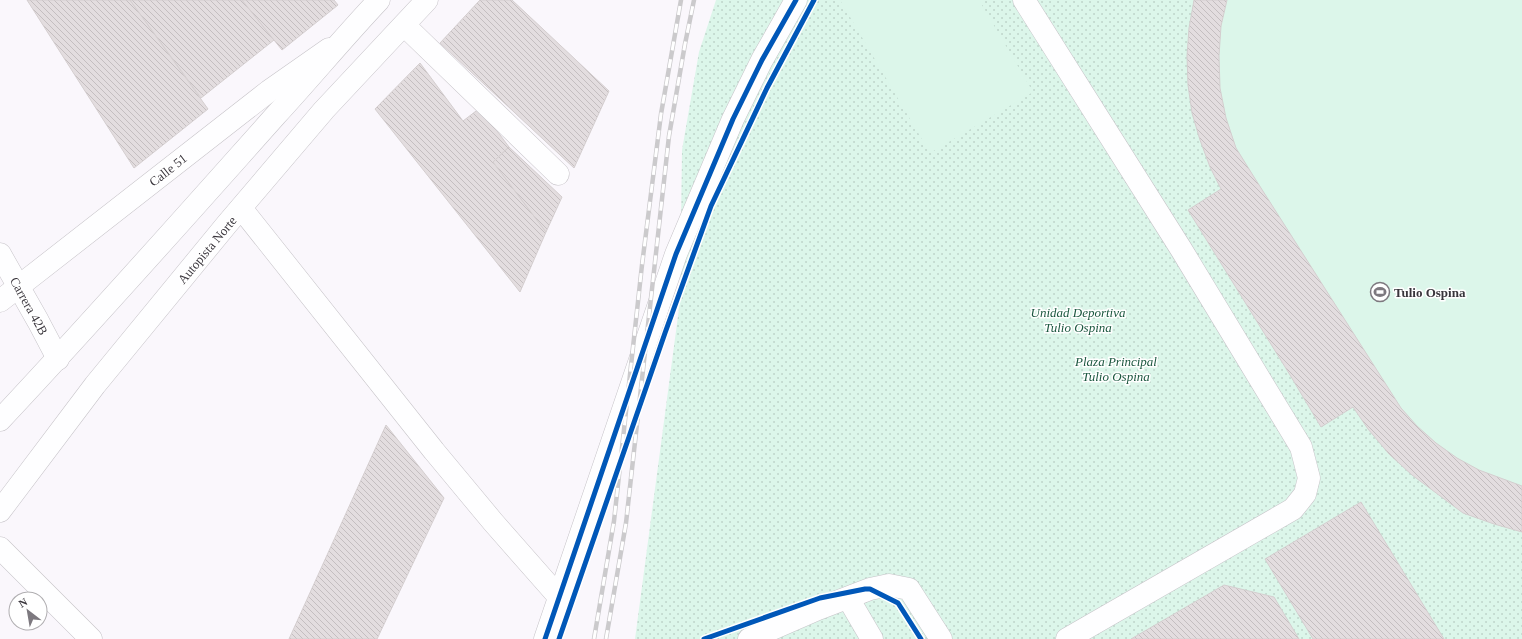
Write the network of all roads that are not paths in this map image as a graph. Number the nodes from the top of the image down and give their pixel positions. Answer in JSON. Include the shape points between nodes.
{"nodes":[{"id":1,"x":379,"y":0,"type":"edge"},
{"id":2,"x":427,"y":0,"type":"edge"},
{"id":3,"x":1024,"y":0,"type":"edge"},
{"id":4,"x":789,"y":3,"type":"edge"},
{"id":5,"x":404,"y":25,"type":"junction"},
{"id":6,"x":340,"y":42,"type":"junction"},
{"id":7,"x":558,"y":174,"type":"dead end"},
{"id":8,"x":241,"y":208,"type":"junction"},
{"id":9,"x":0,"y":254,"type":"edge"},
{"id":10,"x":19,"y":286,"type":"junction"},
{"id":11,"x":0,"y":301,"type":"edge"},
{"id":12,"x":58,"y":359,"type":"junction"},
{"id":13,"x":0,"y":420,"type":"edge"},
{"id":14,"x":0,"y":511,"type":"edge"},
{"id":15,"x":0,"y":548,"type":"edge"},
{"id":16,"x":559,"y":597,"type":"junction"},
{"id":17,"x":848,"y":598,"type":"junction"},
{"id":18,"x":91,"y":639,"type":"edge"},
{"id":19,"x":545,"y":639,"type":"edge"},
{"id":20,"x":749,"y":639,"type":"edge"},
{"id":21,"x":872,"y":639,"type":"edge"},
{"id":22,"x":941,"y":639,"type":"edge"},
{"id":23,"x":1067,"y":639,"type":"edge"}],
"edges":[{"from":1,"to":6,"type":"street"},
{"from":2,"to":5,"type":"street","name":"Autopista Norte"},
{"from":3,"to":23,"type":"street","via":[[1181,249],[1301,447],[1309,478],[1305,494],[1293,509]]},
{"from":4,"to":16,"type":"street","via":[[733,119],[676,254]]},
{"from":5,"to":7,"type":"street"},
{"from":5,"to":8,"type":"street","name":"Autopista Norte","via":[[324,110]]},
{"from":6,"to":10,"type":"street","name":"Calle 51","via":[[269,91]]},
{"from":6,"to":12,"type":"street"},
{"from":8,"to":14,"type":"street","name":"Autopista Norte","via":[[95,385]]},
{"from":8,"to":16,"type":"street","via":[[434,451]]},
{"from":9,"to":10,"type":"street","name":"Carrera 42B"},
{"from":10,"to":11,"type":"street","name":"Calle 51"},
{"from":10,"to":12,"type":"street","name":"Carrera 42B"},
{"from":12,"to":13,"type":"street"},
{"from":15,"to":18,"type":"street"},
{"from":16,"to":19,"type":"street"},
{"from":17,"to":20,"type":"street"},
{"from":17,"to":21,"type":"street"},
{"from":17,"to":22,"type":"street","via":[[889,585],[909,589]]}]}
